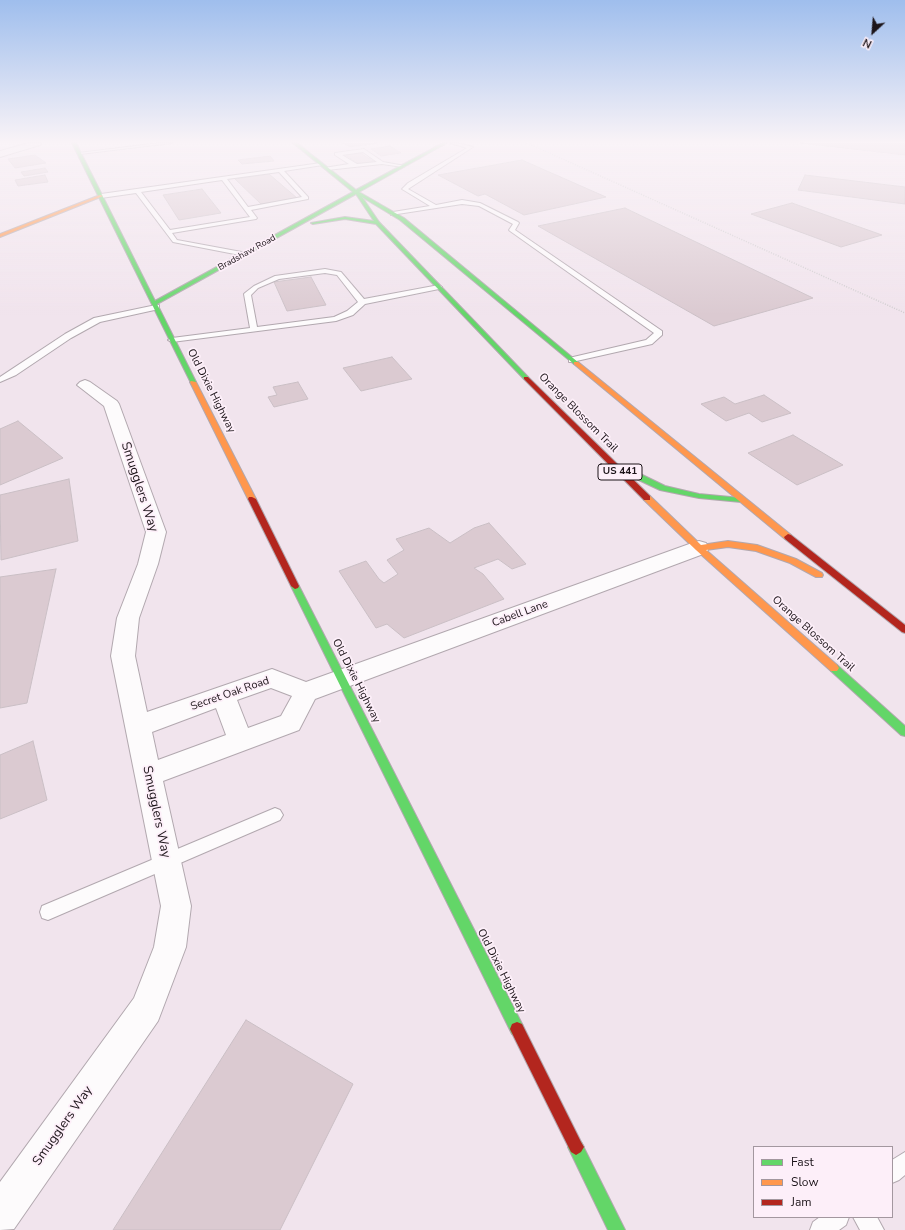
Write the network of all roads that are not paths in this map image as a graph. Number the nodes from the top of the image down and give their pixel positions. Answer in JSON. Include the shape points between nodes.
{"nodes":[{"id":1,"x":90,"y":200,"type":"edge"},
{"id":2,"x":103,"y":200,"type":"edge"},
{"id":3,"x":144,"y":200,"type":"edge"},
{"id":4,"x":240,"y":200,"type":"edge"},
{"id":5,"x":293,"y":200,"type":"edge"},
{"id":6,"x":341,"y":200,"type":"edge"},
{"id":7,"x":362,"y":200,"type":"edge"},
{"id":8,"x":370,"y":200,"type":"edge"},
{"id":9,"x":425,"y":200,"type":"edge"},
{"id":10,"x":436,"y":207,"type":"junction"},
{"id":11,"x":247,"y":209,"type":"junction"},
{"id":12,"x":393,"y":214,"type":"junction"},
{"id":13,"x":377,"y":223,"type":"junction"},
{"id":14,"x":291,"y":229,"type":"junction"},
{"id":15,"x":168,"y":232,"type":"junction"},
{"id":16,"x":0,"y":236,"type":"edge"},
{"id":17,"x":245,"y":254,"type":"junction"},
{"id":18,"x":439,"y":287,"type":"junction"},
{"id":19,"x":362,"y":302,"type":"junction"},
{"id":20,"x":155,"y":306,"type":"junction"},
{"id":21,"x":254,"y":329,"type":"junction"},
{"id":22,"x":172,"y":340,"type":"junction"},
{"id":23,"x":572,"y":360,"type":"junction"},
{"id":24,"x":0,"y":380,"type":"edge"},
{"id":25,"x":85,"y":385,"type":"dead end"},
{"id":26,"x":610,"y":462,"type":"junction"},
{"id":27,"x":741,"y":500,"type":"junction"},
{"id":28,"x":699,"y":548,"type":"junction"},
{"id":29,"x":864,"y":599,"type":"junction"},
{"id":30,"x":905,"y":630,"type":"edge"},
{"id":31,"x":342,"y":680,"type":"junction"},
{"id":32,"x":306,"y":692,"type":"junction"},
{"id":33,"x":223,"y":696,"type":"junction"},
{"id":34,"x":138,"y":726,"type":"junction"},
{"id":35,"x":905,"y":732,"type":"edge"},
{"id":36,"x":241,"y":741,"type":"junction"},
{"id":37,"x":148,"y":775,"type":"junction"},
{"id":38,"x":275,"y":815,"type":"dead end"},
{"id":39,"x":167,"y":861,"type":"junction"},
{"id":40,"x":48,"y":912,"type":"dead end"},
{"id":41,"x":905,"y":1162,"type":"edge"},
{"id":42,"x":893,"y":1172,"type":"edge"},
{"id":43,"x":0,"y":1214,"type":"edge"},
{"id":44,"x":837,"y":1218,"type":"edge"},
{"id":45,"x":865,"y":1218,"type":"edge"},
{"id":46,"x":617,"y":1230,"type":"edge"},
{"id":47,"x":821,"y":1230,"type":"edge"},
{"id":48,"x":873,"y":1230,"type":"edge"}],
"edges":[{"from":1,"to":16,"type":"street"},
{"from":2,"to":20,"type":"street","name":"Old Dixie Highway"},
{"from":3,"to":15,"type":"lane"},
{"from":4,"to":11,"type":"lane"},
{"from":5,"to":11,"type":"lane"},
{"from":6,"to":14,"type":"street","name":"Bradshaw Road"},
{"from":7,"to":13,"type":"street","name":"Orange Blossom Trail","number":"US 441"},
{"from":8,"to":12,"type":"street","name":"Orange Blossom Trail","number":"US 441"},
{"from":9,"to":10,"type":"lane"},
{"from":10,"to":12,"type":"lane"},
{"from":10,"to":23,"type":"lane","via":[[462,202],[480,205],[516,223],[512,230],[659,333],[648,342]]},
{"from":11,"to":15,"type":"lane","via":[[254,218]]},
{"from":12,"to":23,"type":"street","name":"Orange Blossom Trail","number":"US 441"},
{"from":13,"to":14,"type":"street","via":[[362,219],[339,218]]},
{"from":13,"to":18,"type":"street","name":"Orange Blossom Trail","number":"US 441"},
{"from":14,"to":17,"type":"street","name":"Bradshaw Road"},
{"from":15,"to":17,"type":"lane","via":[[175,241]]},
{"from":17,"to":20,"type":"street","name":"Bradshaw Road"},
{"from":18,"to":19,"type":"lane"},
{"from":18,"to":26,"type":"street","name":"Orange Blossom Trail","number":"US 441"},
{"from":19,"to":21,"type":"lane","via":[[336,319]]},
{"from":19,"to":21,"type":"lane","via":[[339,273],[325,271],[277,277],[248,294]]},
{"from":20,"to":22,"type":"street","name":"Old Dixie Highway"},
{"from":20,"to":24,"type":"lane","via":[[98,320],[68,336],[13,374]]},
{"from":21,"to":22,"type":"lane"},
{"from":22,"to":31,"type":"street","name":"Old Dixie Highway"},
{"from":23,"to":27,"type":"street","name":"Orange Blossom Trail","number":"US 441"},
{"from":25,"to":34,"type":"street","name":"Smugglers Way","via":[[111,404],[156,532],[148,564],[128,618],[123,656]]},
{"from":26,"to":27,"type":"street","via":[[663,488],[699,496]]},
{"from":26,"to":28,"type":"street","name":"Orange Blossom Trail","number":"US 441"},
{"from":27,"to":29,"type":"street","name":"Orange Blossom Trail","number":"US 441"},
{"from":28,"to":29,"type":"street","via":[[728,544],[758,548],[793,561]]},
{"from":28,"to":31,"type":"street","name":"Cabell Lane"},
{"from":28,"to":35,"type":"street","name":"Orange Blossom Trail","number":"US 441"},
{"from":29,"to":30,"type":"street","name":"Orange Blossom Trail","number":"US 441"},
{"from":31,"to":32,"type":"street","name":"Cabell Lane"},
{"from":31,"to":46,"type":"street","name":"Old Dixie Highway"},
{"from":32,"to":33,"type":"street","name":"Secret Oak Road","via":[[272,678]]},
{"from":32,"to":36,"type":"street","via":[[290,723]]},
{"from":33,"to":34,"type":"street","name":"Secret Oak Road"},
{"from":33,"to":36,"type":"street"},
{"from":34,"to":37,"type":"street","name":"Smugglers Way"},
{"from":36,"to":37,"type":"street"},
{"from":37,"to":39,"type":"street","name":"Smugglers Way"},
{"from":38,"to":39,"type":"lane"},
{"from":39,"to":40,"type":"lane"},
{"from":39,"to":43,"type":"street","name":"Smugglers Way","via":[[176,906],[170,947],[146,1009]]},
{"from":41,"to":42,"type":"lane"},
{"from":44,"to":47,"type":"lane"},
{"from":45,"to":48,"type":"lane"}]}
